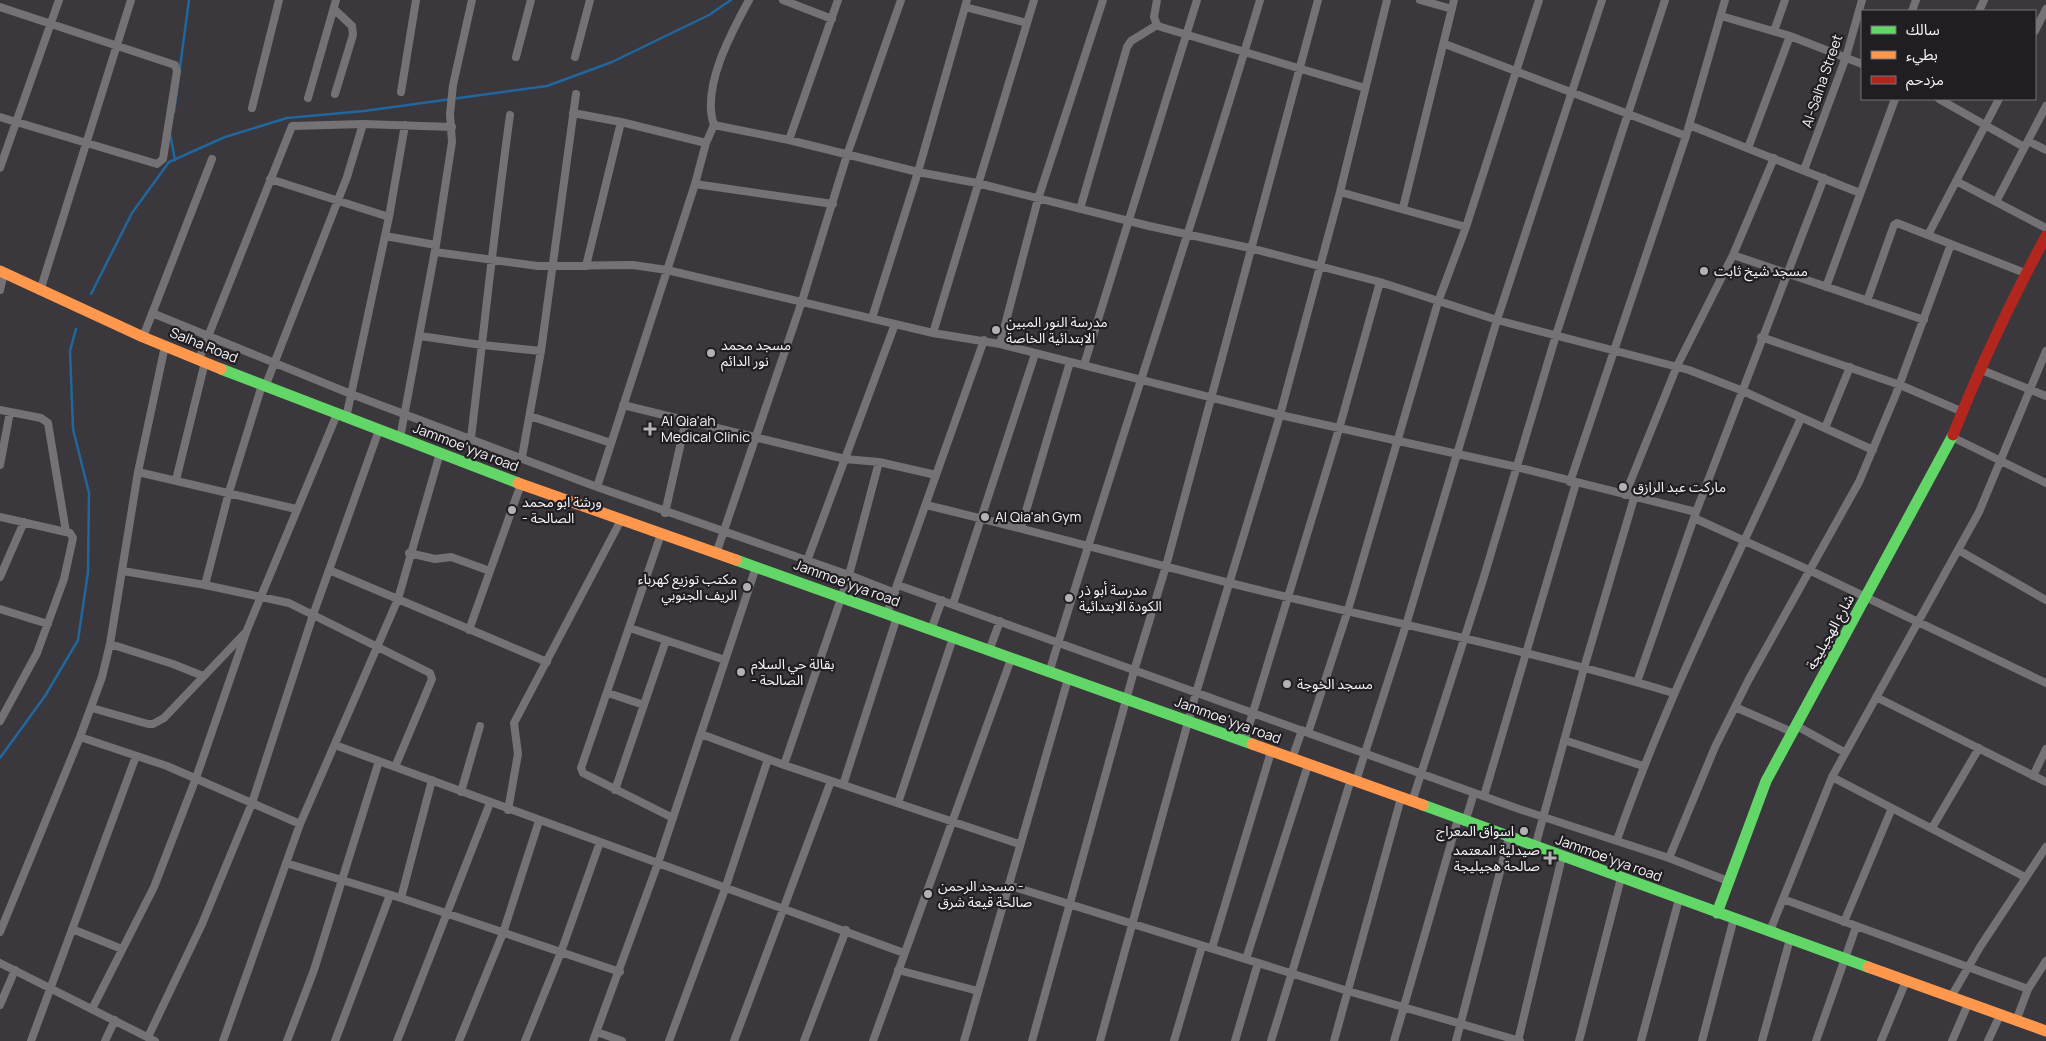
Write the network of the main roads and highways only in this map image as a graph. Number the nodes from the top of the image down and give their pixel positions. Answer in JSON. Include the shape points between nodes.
{"nodes":[{"id":1,"x":2046,"y":236,"type":"edge"},
{"id":2,"x":2,"y":272,"type":"edge"},
{"id":3,"x":400,"y":438,"type":"joint"},
{"id":4,"x":1717,"y":912,"type":"junction"},
{"id":5,"x":2046,"y":1031,"type":"edge"}],
"edges":[{"from":1,"to":4,"type":"main road","name":"شارع الهجيليجة","via":[[1979,369],[1952,437],[1766,781]]},
{"from":2,"to":3,"type":"main road","name":"Salha Road","via":[[143,337]]},
{"from":3,"to":4,"type":"main road","name":"Jammoe'yya road"},
{"from":4,"to":5,"type":"main road","name":"Jammoe'yya road"}]}
